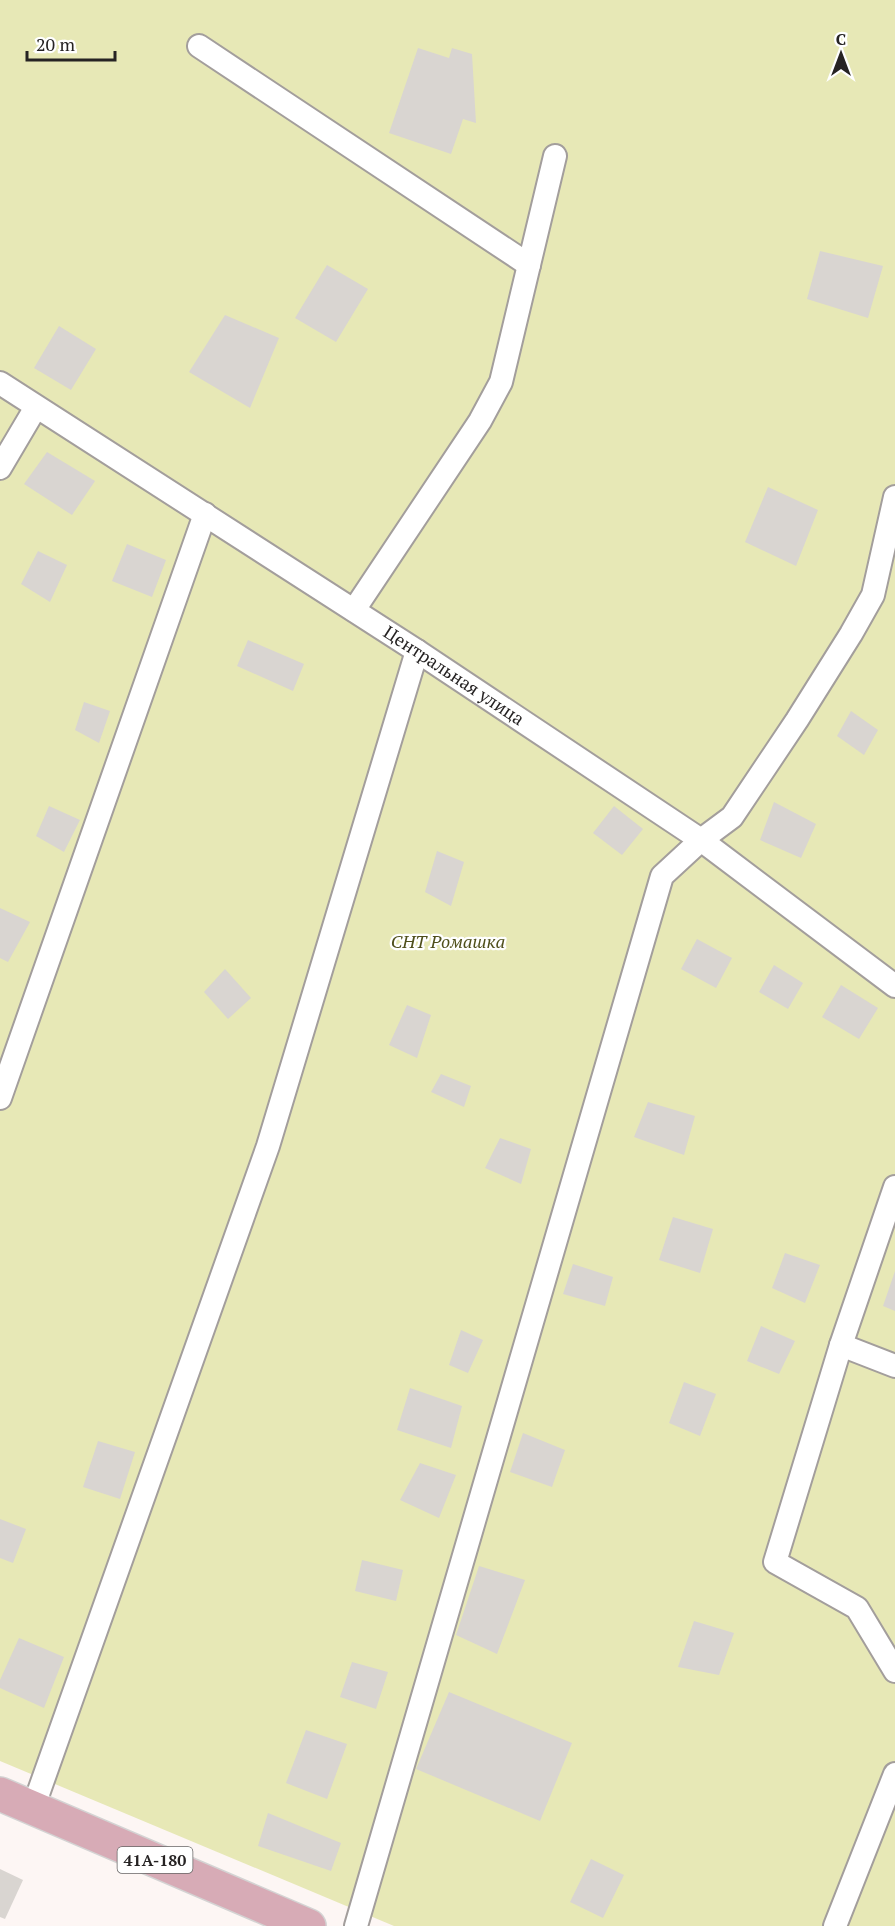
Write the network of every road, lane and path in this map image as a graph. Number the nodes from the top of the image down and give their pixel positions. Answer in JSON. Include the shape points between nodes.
{"nodes":[{"id":1,"x":199,"y":46,"type":"dead end"},
{"id":2,"x":555,"y":156,"type":"dead end"},
{"id":3,"x":529,"y":265,"type":"junction"},
{"id":4,"x":0,"y":383,"type":"edge"},
{"id":5,"x":36,"y":407,"type":"junction"},
{"id":6,"x":0,"y":468,"type":"edge"},
{"id":7,"x":895,"y":497,"type":"edge"},
{"id":8,"x":205,"y":514,"type":"junction"},
{"id":9,"x":354,"y":610,"type":"junction"},
{"id":10,"x":417,"y":651,"type":"junction"},
{"id":11,"x":701,"y":840,"type":"junction"},
{"id":12,"x":895,"y":986,"type":"edge"},
{"id":13,"x":0,"y":1098,"type":"edge"},
{"id":14,"x":895,"y":1187,"type":"edge"},
{"id":15,"x":840,"y":1345,"type":"junction"},
{"id":16,"x":895,"y":1366,"type":"edge"},
{"id":17,"x":895,"y":1671,"type":"edge"},
{"id":18,"x":895,"y":1774,"type":"edge"},
{"id":19,"x":0,"y":1794,"type":"edge"},
{"id":20,"x":33,"y":1808,"type":"junction"},
{"id":21,"x":309,"y":1926,"type":"edge"},
{"id":22,"x":356,"y":1926,"type":"edge"},
{"id":23,"x":835,"y":1926,"type":"edge"}],
"edges":[{"from":1,"to":3,"type":"street"},
{"from":2,"to":3,"type":"street"},
{"from":3,"to":9,"type":"street","via":[[501,381],[480,421]]},
{"from":4,"to":5,"type":"street","name":"Центральная улица"},
{"from":5,"to":6,"type":"street"},
{"from":5,"to":8,"type":"street","name":"Центральная улица"},
{"from":7,"to":11,"type":"street","via":[[873,595],[851,634],[732,817]]},
{"from":8,"to":9,"type":"street","name":"Центральная улица"},
{"from":8,"to":13,"type":"street"},
{"from":9,"to":10,"type":"street","name":"Центральная улица"},
{"from":10,"to":11,"type":"street","name":"Центральная улица"},
{"from":10,"to":20,"type":"street","via":[[268,1146]]},
{"from":11,"to":12,"type":"street","name":"Центральная улица"},
{"from":11,"to":22,"type":"street","via":[[662,876]]},
{"from":14,"to":15,"type":"street"},
{"from":15,"to":16,"type":"street"},
{"from":15,"to":17,"type":"street","via":[[775,1562],[857,1608]]},
{"from":18,"to":23,"type":"street"},
{"from":19,"to":20,"type":"main road","number":"41А-180"},
{"from":20,"to":21,"type":"main road","number":"41А-180"}]}
